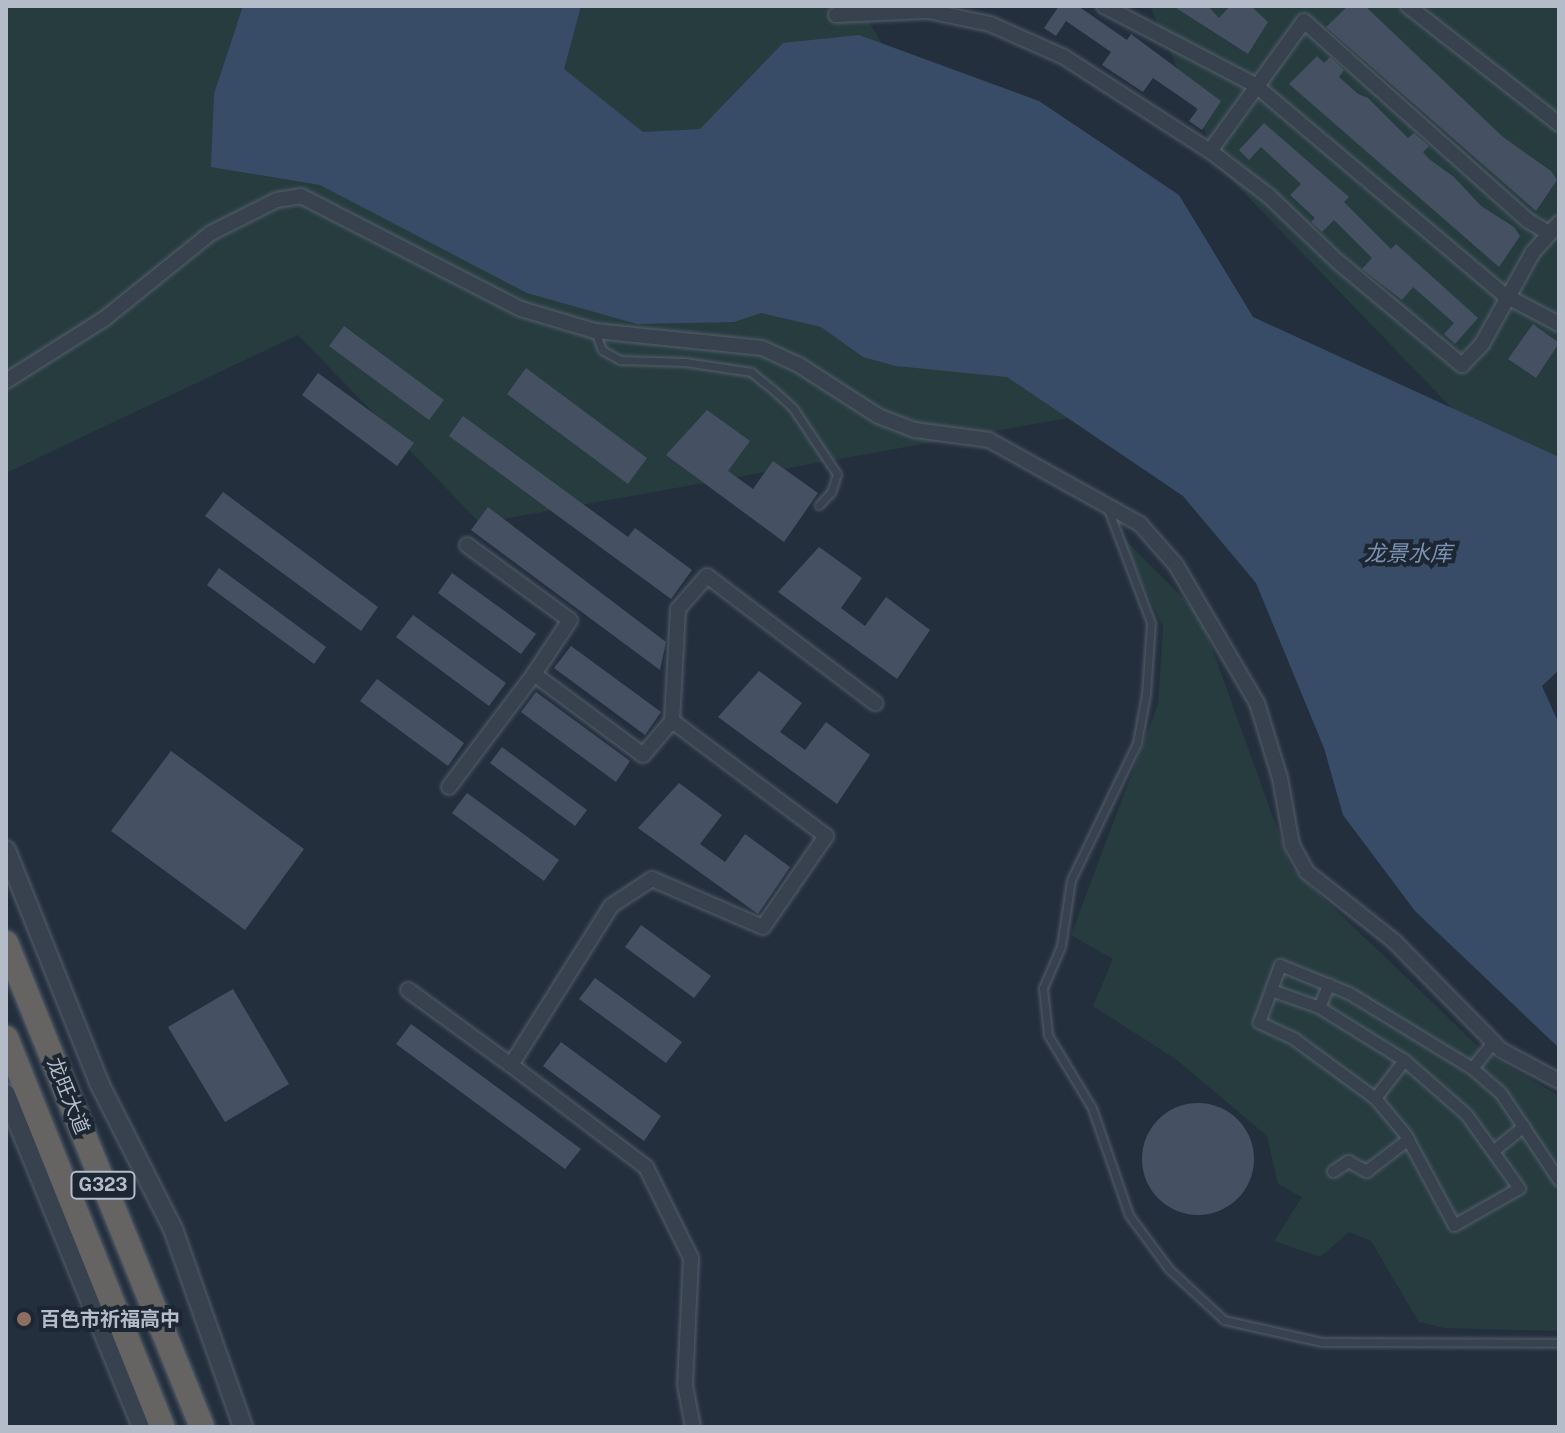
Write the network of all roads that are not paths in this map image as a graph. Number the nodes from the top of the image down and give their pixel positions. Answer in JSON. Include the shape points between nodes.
{"nodes":[{"id":1,"x":1104,"y":6,"type":"edge"},
{"id":2,"x":1408,"y":6,"type":"edge"},
{"id":3,"x":836,"y":15,"type":"dead end"},
{"id":4,"x":1255,"y":85,"type":"junction"},
{"id":5,"x":1559,"y":124,"type":"edge"},
{"id":6,"x":1210,"y":151,"type":"junction"},
{"id":7,"x":1554,"y":228,"type":"edge"},
{"id":8,"x":1506,"y":296,"type":"junction"},
{"id":9,"x":1559,"y":324,"type":"edge"},
{"id":10,"x":595,"y":331,"type":"junction"},
{"id":11,"x":6,"y":381,"type":"edge"},
{"id":12,"x":1104,"y":501,"type":"junction"},
{"id":13,"x":819,"y":505,"type":"dead end"},
{"id":14,"x":467,"y":545,"type":"dead end"},
{"id":15,"x":534,"y":674,"type":"junction"},
{"id":16,"x":875,"y":703,"type":"dead end"},
{"id":17,"x":672,"y":721,"type":"junction"},
{"id":18,"x":449,"y":787,"type":"dead end"},
{"id":19,"x":6,"y":850,"type":"edge"},
{"id":20,"x":6,"y":943,"type":"edge"},
{"id":21,"x":1329,"y":984,"type":"junction"},
{"id":22,"x":408,"y":990,"type":"dead end"},
{"id":23,"x":1271,"y":990,"type":"junction"},
{"id":24,"x":1319,"y":1007,"type":"junction"},
{"id":25,"x":6,"y":1038,"type":"edge"},
{"id":26,"x":1493,"y":1042,"type":"junction"},
{"id":27,"x":1404,"y":1060,"type":"junction"},
{"id":28,"x":511,"y":1065,"type":"junction"},
{"id":29,"x":1472,"y":1068,"type":"junction"},
{"id":30,"x":1559,"y":1081,"type":"edge"},
{"id":31,"x":6,"y":1094,"type":"edge"},
{"id":32,"x":1375,"y":1098,"type":"junction"},
{"id":33,"x":1524,"y":1126,"type":"junction"},
{"id":34,"x":1408,"y":1139,"type":"junction"},
{"id":35,"x":1494,"y":1150,"type":"junction"},
{"id":36,"x":1333,"y":1171,"type":"dead end"},
{"id":37,"x":1559,"y":1180,"type":"edge"},
{"id":38,"x":1559,"y":1343,"type":"edge"},
{"id":39,"x":142,"y":1427,"type":"edge"},
{"id":40,"x":162,"y":1427,"type":"edge"},
{"id":41,"x":202,"y":1427,"type":"edge"},
{"id":42,"x":243,"y":1427,"type":"edge"},
{"id":43,"x":693,"y":1427,"type":"edge"}],
"edges":[{"from":1,"to":4,"type":"street"},
{"from":2,"to":5,"type":"street"},
{"from":3,"to":6,"type":"street","via":[[928,11],[990,24],[1064,57]]},
{"from":4,"to":6,"type":"street"},
{"from":4,"to":7,"type":"street","via":[[1304,21],[1527,220]]},
{"from":4,"to":8,"type":"street"},
{"from":6,"to":8,"type":"street","via":[[1462,365],[1482,344]]},
{"from":7,"to":8,"type":"street"},
{"from":8,"to":9,"type":"street"},
{"from":10,"to":11,"type":"street","via":[[521,309],[301,196],[277,200],[211,233],[104,319]]},
{"from":10,"to":12,"type":"street","via":[[762,348],[799,365],[878,416],[915,430],[989,440]]},
{"from":10,"to":13,"type":"lane","via":[[602,350],[620,360],[751,372],[793,408],[837,474]]},
{"from":12,"to":26,"type":"street","via":[[1140,524],[1176,565],[1220,632],[1257,703],[1280,778],[1292,845],[1307,872],[1394,941]]},
{"from":12,"to":38,"type":"lane","via":[[1151,623],[1146,694],[1137,743],[1071,880],[1061,946],[1043,988],[1048,1035],[1092,1108],[1129,1215],[1169,1269],[1224,1320],[1322,1342]]},
{"from":14,"to":15,"type":"street","via":[[570,620]]},
{"from":15,"to":17,"type":"street","via":[[643,755]]},
{"from":15,"to":18,"type":"street"},
{"from":16,"to":17,"type":"street","via":[[707,576],[678,609]]},
{"from":17,"to":28,"type":"street","via":[[826,836],[763,927],[652,879],[611,906]]},
{"from":19,"to":42,"type":"street","via":[[99,1083],[173,1229]]},
{"from":20,"to":41,"type":"highway","name":"龙旺大道","number":"G323"},
{"from":21,"to":23,"type":"street","via":[[1280,965]]},
{"from":21,"to":24,"type":"street"},
{"from":21,"to":29,"type":"street","via":[[1414,1028]]},
{"from":22,"to":28,"type":"street"},
{"from":23,"to":24,"type":"street"},
{"from":23,"to":32,"type":"street","via":[[1259,1022],[1293,1038]]},
{"from":24,"to":27,"type":"street"},
{"from":25,"to":40,"type":"highway","name":"龙旺大道","number":"G323"},
{"from":26,"to":29,"type":"street"},
{"from":26,"to":30,"type":"street"},
{"from":27,"to":32,"type":"street"},
{"from":27,"to":35,"type":"street","via":[[1466,1114]]},
{"from":28,"to":43,"type":"street","via":[[646,1167],[691,1258],[685,1385]]},
{"from":29,"to":33,"type":"street"},
{"from":31,"to":39,"type":"street"},
{"from":32,"to":34,"type":"street"},
{"from":33,"to":35,"type":"street"},
{"from":33,"to":37,"type":"street"},
{"from":34,"to":35,"type":"street","via":[[1454,1225],[1519,1188]]},
{"from":34,"to":36,"type":"street","via":[[1366,1171],[1348,1161]]}]}
